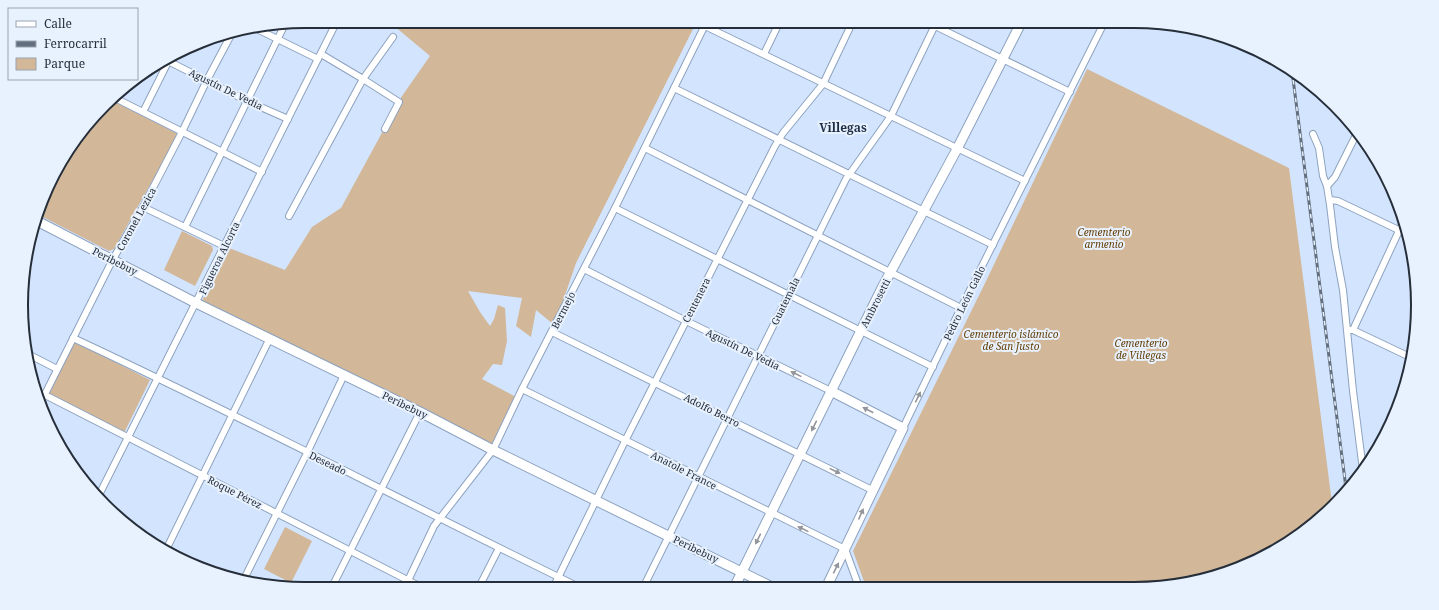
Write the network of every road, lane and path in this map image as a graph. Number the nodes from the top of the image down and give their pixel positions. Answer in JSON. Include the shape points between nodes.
{"nodes":[{"id":1,"x":334,"y":28,"type":"edge"},
{"id":2,"x":704,"y":28,"type":"edge"},
{"id":3,"x":715,"y":28,"type":"edge"},
{"id":4,"x":777,"y":28,"type":"edge"},
{"id":5,"x":850,"y":28,"type":"edge"},
{"id":6,"x":934,"y":28,"type":"edge"},
{"id":7,"x":945,"y":28,"type":"edge"},
{"id":8,"x":1018,"y":28,"type":"edge"},
{"id":9,"x":1102,"y":28,"type":"edge"},
{"id":10,"x":282,"y":29,"type":"edge"},
{"id":11,"x":261,"y":31,"type":"edge"},
{"id":12,"x":393,"y":37,"type":"dead end"},
{"id":13,"x":229,"y":38,"type":"edge"},
{"id":14,"x":277,"y":40,"type":"junction"},
{"id":15,"x":764,"y":54,"type":"junction"},
{"id":16,"x":320,"y":57,"type":"junction"},
{"id":17,"x":1003,"y":59,"type":"junction"},
{"id":18,"x":173,"y":61,"type":"edge"},
{"id":19,"x":163,"y":67,"type":"edge"},
{"id":20,"x":363,"y":78,"type":"junction"},
{"id":21,"x":207,"y":80,"type":"junction"},
{"id":22,"x":823,"y":84,"type":"junction"},
{"id":23,"x":674,"y":88,"type":"junction"},
{"id":24,"x":1070,"y":92,"type":"junction"},
{"id":25,"x":119,"y":100,"type":"edge"},
{"id":26,"x":248,"y":101,"type":"junction"},
{"id":27,"x":143,"y":112,"type":"junction"},
{"id":28,"x":891,"y":116,"type":"junction"},
{"id":29,"x":288,"y":119,"type":"junction"},
{"id":30,"x":385,"y":129,"type":"dead end"},
{"id":31,"x":182,"y":132,"type":"junction"},
{"id":32,"x":1313,"y":134,"type":"dead end"},
{"id":33,"x":1355,"y":137,"type":"edge"},
{"id":34,"x":778,"y":139,"type":"junction"},
{"id":35,"x":645,"y":148,"type":"junction"},
{"id":36,"x":957,"y":149,"type":"junction"},
{"id":37,"x":222,"y":152,"type":"junction"},
{"id":38,"x":262,"y":172,"type":"junction"},
{"id":39,"x":849,"y":174,"type":"junction"},
{"id":40,"x":1025,"y":182,"type":"junction"},
{"id":41,"x":1327,"y":186,"type":"junction"},
{"id":42,"x":747,"y":200,"type":"junction"},
{"id":43,"x":1330,"y":200,"type":"junction"},
{"id":44,"x":143,"y":207,"type":"junction"},
{"id":45,"x":615,"y":208,"type":"junction"},
{"id":46,"x":924,"y":210,"type":"junction"},
{"id":47,"x":289,"y":216,"type":"dead end"},
{"id":48,"x":41,"y":223,"type":"edge"},
{"id":49,"x":185,"y":227,"type":"junction"},
{"id":50,"x":1399,"y":230,"type":"joint"},
{"id":51,"x":817,"y":235,"type":"junction"},
{"id":52,"x":993,"y":245,"type":"junction"},
{"id":53,"x":224,"y":246,"type":"junction"},
{"id":54,"x":113,"y":260,"type":"junction"},
{"id":55,"x":717,"y":260,"type":"junction"},
{"id":56,"x":584,"y":269,"type":"junction"},
{"id":57,"x":891,"y":272,"type":"junction"},
{"id":58,"x":788,"y":295,"type":"junction"},
{"id":59,"x":196,"y":303,"type":"junction"},
{"id":60,"x":962,"y":308,"type":"junction"},
{"id":61,"x":686,"y":321,"type":"junction"},
{"id":62,"x":861,"y":330,"type":"junction"},
{"id":63,"x":1350,"y":330,"type":"junction"},
{"id":64,"x":552,"y":332,"type":"junction"},
{"id":65,"x":73,"y":338,"type":"junction"},
{"id":66,"x":270,"y":338,"type":"junction"},
{"id":67,"x":33,"y":356,"type":"edge"},
{"id":68,"x":758,"y":356,"type":"junction"},
{"id":69,"x":1407,"y":356,"type":"edge"},
{"id":70,"x":933,"y":367,"type":"junction"},
{"id":71,"x":57,"y":369,"type":"junction"},
{"id":72,"x":344,"y":375,"type":"junction"},
{"id":73,"x":158,"y":378,"type":"junction"},
{"id":74,"x":655,"y":382,"type":"junction"},
{"id":75,"x":522,"y":389,"type":"junction"},
{"id":76,"x":831,"y":391,"type":"junction"},
{"id":77,"x":44,"y":395,"type":"joint"},
{"id":78,"x":420,"y":412,"type":"junction"},
{"id":79,"x":232,"y":416,"type":"junction"},
{"id":80,"x":728,"y":418,"type":"junction"},
{"id":81,"x":903,"y":428,"type":"junction"},
{"id":82,"x":127,"y":437,"type":"junction"},
{"id":83,"x":626,"y":441,"type":"junction"},
{"id":84,"x":493,"y":450,"type":"junction"},
{"id":85,"x":307,"y":453,"type":"junction"},
{"id":86,"x":800,"y":454,"type":"junction"},
{"id":87,"x":1365,"y":457,"type":"edge"},
{"id":88,"x":202,"y":475,"type":"junction"},
{"id":89,"x":698,"y":477,"type":"junction"},
{"id":90,"x":381,"y":489,"type":"junction"},
{"id":91,"x":872,"y":490,"type":"junction"},
{"id":92,"x":101,"y":492,"type":"edge"},
{"id":93,"x":597,"y":500,"type":"junction"},
{"id":94,"x":277,"y":513,"type":"junction"},
{"id":95,"x":771,"y":513,"type":"junction"},
{"id":96,"x":440,"y":518,"type":"junction"},
{"id":97,"x":669,"y":536,"type":"junction"},
{"id":98,"x":168,"y":546,"type":"edge"},
{"id":99,"x":499,"y":548,"type":"junction"},
{"id":100,"x":845,"y":549,"type":"junction"},
{"id":101,"x":350,"y":551,"type":"junction"},
{"id":102,"x":742,"y":572,"type":"junction"},
{"id":103,"x":246,"y":576,"type":"edge"},
{"id":104,"x":558,"y":577,"type":"junction"},
{"id":105,"x":408,"y":580,"type":"junction"},
{"id":106,"x":334,"y":582,"type":"edge"},
{"id":107,"x":412,"y":582,"type":"edge"},
{"id":108,"x":481,"y":582,"type":"edge"},
{"id":109,"x":556,"y":582,"type":"edge"},
{"id":110,"x":568,"y":582,"type":"edge"},
{"id":111,"x":646,"y":582,"type":"edge"},
{"id":112,"x":737,"y":582,"type":"edge"},
{"id":113,"x":762,"y":582,"type":"edge"},
{"id":114,"x":829,"y":582,"type":"edge"},
{"id":115,"x":857,"y":582,"type":"edge"}],
"edges":[{"from":1,"to":16,"type":"street","name":"Figueroa Alcorta"},
{"from":2,"to":23,"type":"street","name":"Bermejo"},
{"from":3,"to":15,"type":"street"},
{"from":4,"to":15,"type":"street"},
{"from":5,"to":22,"type":"street","name":"Centenera"},
{"from":6,"to":28,"type":"street","name":"Guatemala"},
{"from":7,"to":17,"type":"street"},
{"from":8,"to":17,"type":"street","name":"Ambrosetti"},
{"from":9,"to":24,"type":"street","name":"Pedro León Gallo"},
{"from":10,"to":14,"type":"street"},
{"from":11,"to":14,"type":"street"},
{"from":12,"to":20,"type":"street"},
{"from":13,"to":21,"type":"street","name":"Coronel Lezica"},
{"from":14,"to":16,"type":"street"},
{"from":14,"to":26,"type":"street"},
{"from":15,"to":22,"type":"street"},
{"from":16,"to":20,"type":"street"},
{"from":16,"to":29,"type":"street","name":"Figueroa Alcorta"},
{"from":17,"to":24,"type":"street"},
{"from":17,"to":36,"type":"street","name":"Ambrosetti"},
{"from":18,"to":21,"type":"street","name":"Agustín De Vedia"},
{"from":19,"to":27,"type":"street"},
{"from":20,"to":30,"type":"street","via":[[399,102]]},
{"from":20,"to":47,"type":"street"},
{"from":21,"to":26,"type":"street","name":"Agustín De Vedia"},
{"from":21,"to":31,"type":"street","name":"Coronel Lezica"},
{"from":22,"to":28,"type":"street"},
{"from":22,"to":34,"type":"street","name":"Centenera"},
{"from":23,"to":34,"type":"street"},
{"from":23,"to":35,"type":"street","name":"Bermejo"},
{"from":24,"to":40,"type":"street","name":"Pedro León Gallo"},
{"from":25,"to":27,"type":"street"},
{"from":26,"to":29,"type":"street","name":"Agustín De Vedia"},
{"from":26,"to":37,"type":"street"},
{"from":27,"to":31,"type":"street"},
{"from":28,"to":36,"type":"street"},
{"from":28,"to":39,"type":"street","name":"Guatemala"},
{"from":29,"to":38,"type":"street","name":"Figueroa Alcorta"},
{"from":31,"to":37,"type":"street"},
{"from":31,"to":44,"type":"street","name":"Coronel Lezica"},
{"from":32,"to":41,"type":"street","via":[[1319,148]]},
{"from":33,"to":41,"type":"street","via":[[1335,177]]},
{"from":34,"to":39,"type":"street"},
{"from":34,"to":42,"type":"street","name":"Centenera"},
{"from":35,"to":42,"type":"street"},
{"from":35,"to":45,"type":"street","name":"Bermejo"},
{"from":36,"to":40,"type":"street"},
{"from":36,"to":46,"type":"street","name":"Ambrosetti"},
{"from":37,"to":38,"type":"street"},
{"from":37,"to":49,"type":"street"},
{"from":38,"to":53,"type":"street","name":"Figueroa Alcorta"},
{"from":39,"to":46,"type":"street"},
{"from":39,"to":51,"type":"street","name":"Guatemala"},
{"from":40,"to":52,"type":"street","name":"Pedro León Gallo"},
{"from":41,"to":43,"type":"street"},
{"from":42,"to":51,"type":"street"},
{"from":42,"to":55,"type":"street","name":"Centenera"},
{"from":43,"to":50,"type":"street","via":[[1338,201]]},
{"from":43,"to":63,"type":"street","via":[[1335,247]]},
{"from":44,"to":49,"type":"street"},
{"from":44,"to":54,"type":"street","name":"Coronel Lezica"},
{"from":45,"to":55,"type":"street"},
{"from":45,"to":56,"type":"street","name":"Bermejo"},
{"from":46,"to":52,"type":"street"},
{"from":46,"to":57,"type":"street","name":"Ambrosetti"},
{"from":48,"to":54,"type":"street","name":"Peribebuy"},
{"from":49,"to":53,"type":"street"},
{"from":50,"to":63,"type":"street"},
{"from":51,"to":57,"type":"street"},
{"from":51,"to":58,"type":"street","name":"Guatemala"},
{"from":52,"to":60,"type":"street","name":"Pedro León Gallo"},
{"from":53,"to":59,"type":"street","name":"Figueroa Alcorta"},
{"from":54,"to":59,"type":"street","name":"Peribebuy"},
{"from":54,"to":65,"type":"street","name":"Coronel Lezica"},
{"from":55,"to":58,"type":"street"},
{"from":55,"to":61,"type":"street","name":"Centenera"},
{"from":56,"to":61,"type":"street","name":"Agustín De Vedia"},
{"from":56,"to":64,"type":"street","name":"Bermejo"},
{"from":57,"to":60,"type":"street"},
{"from":57,"to":62,"type":"street","name":"Ambrosetti"},
{"from":58,"to":62,"type":"street"},
{"from":58,"to":68,"type":"street","name":"Guatemala"},
{"from":59,"to":66,"type":"street","name":"Peribebuy"},
{"from":59,"to":73,"type":"street","name":"Figueroa Alcorta"},
{"from":60,"to":70,"type":"street","name":"Pedro León Gallo"},
{"from":61,"to":68,"type":"street","name":"Agustín De Vedia"},
{"from":61,"to":74,"type":"street","name":"Centenera"},
{"from":62,"to":70,"type":"street"},
{"from":62,"to":76,"type":"street","name":"Ambrosetti"},
{"from":63,"to":69,"type":"street"},
{"from":63,"to":87,"type":"street","via":[[1354,398]]},
{"from":64,"to":74,"type":"street","name":"Adolfo Berro"},
{"from":64,"to":75,"type":"street","name":"Bermejo"},
{"from":65,"to":71,"type":"street","name":"Coronel Lezica"},
{"from":65,"to":73,"type":"street","name":"Deseado"},
{"from":66,"to":72,"type":"street","name":"Peribebuy"},
{"from":66,"to":79,"type":"street"},
{"from":67,"to":71,"type":"street"},
{"from":76,"to":68,"type":"street","name":"Agustín De Vedia","one_way":true},
{"from":68,"to":80,"type":"street","name":"Guatemala"},
{"from":81,"to":70,"type":"street","name":"Pedro León Gallo","one_way":true},
{"from":71,"to":77,"type":"street","name":"Coronel Lezica"},
{"from":72,"to":78,"type":"street","name":"Peribebuy"},
{"from":72,"to":85,"type":"street"},
{"from":73,"to":79,"type":"street","name":"Deseado"},
{"from":73,"to":82,"type":"street","name":"Figueroa Alcorta"},
{"from":74,"to":80,"type":"street","name":"Adolfo Berro"},
{"from":74,"to":83,"type":"street","name":"Centenera"},
{"from":75,"to":83,"type":"street","name":"Anatole France"},
{"from":75,"to":84,"type":"street","name":"Bermejo"},
{"from":81,"to":76,"type":"street","name":"Agustín De Vedia","one_way":true},
{"from":76,"to":86,"type":"street","name":"Ambrosetti","one_way":true},
{"from":77,"to":82,"type":"street","name":"Roque Pérez"},
{"from":78,"to":84,"type":"street","name":"Peribebuy"},
{"from":78,"to":90,"type":"street"},
{"from":79,"to":85,"type":"street","name":"Deseado"},
{"from":79,"to":88,"type":"street"},
{"from":80,"to":86,"type":"street","name":"Adolfo Berro"},
{"from":80,"to":89,"type":"street","name":"Guatemala"},
{"from":81,"to":91,"type":"street","name":"Pedro León Gallo"},
{"from":82,"to":88,"type":"street","name":"Roque Pérez"},
{"from":82,"to":92,"type":"street","name":"Figueroa Alcorta"},
{"from":83,"to":89,"type":"street","name":"Anatole France"},
{"from":83,"to":93,"type":"street","name":"Centenera"},
{"from":84,"to":93,"type":"street","name":"Peribebuy"},
{"from":84,"to":96,"type":"street","name":"Bermejo"},
{"from":85,"to":90,"type":"street","name":"Deseado"},
{"from":85,"to":94,"type":"street"},
{"from":86,"to":91,"type":"street","name":"Adolfo Berro","one_way":true},
{"from":86,"to":95,"type":"street","name":"Ambrosetti"},
{"from":88,"to":94,"type":"street","name":"Roque Pérez"},
{"from":88,"to":98,"type":"street"},
{"from":89,"to":95,"type":"street","name":"Anatole France"},
{"from":89,"to":97,"type":"street","name":"Guatemala"},
{"from":90,"to":96,"type":"street","name":"Deseado"},
{"from":90,"to":101,"type":"street"},
{"from":100,"to":91,"type":"street","name":"Pedro León Gallo","one_way":true},
{"from":93,"to":97,"type":"street","name":"Peribebuy"},
{"from":93,"to":104,"type":"street","name":"Centenera"},
{"from":94,"to":101,"type":"street","name":"Roque Pérez"},
{"from":94,"to":103,"type":"street"},
{"from":100,"to":95,"type":"street","name":"Anatole France","one_way":true},
{"from":95,"to":102,"type":"street","name":"Ambrosetti","one_way":true},
{"from":96,"to":99,"type":"street","name":"Deseado"},
{"from":96,"to":105,"type":"street","name":"Bermejo"},
{"from":97,"to":102,"type":"street","name":"Peribebuy"},
{"from":97,"to":111,"type":"street","name":"Guatemala"},
{"from":99,"to":104,"type":"street","name":"Deseado"},
{"from":99,"to":108,"type":"street"},
{"from":114,"to":100,"type":"street","name":"Pedro León Gallo","one_way":true},
{"from":100,"to":115,"type":"street"},
{"from":101,"to":105,"type":"street","name":"Roque Pérez"},
{"from":101,"to":106,"type":"street"},
{"from":102,"to":112,"type":"street","name":"Ambrosetti"},
{"from":102,"to":113,"type":"street","name":"Peribebuy"},
{"from":104,"to":109,"type":"street","name":"Centenera"},
{"from":104,"to":110,"type":"street","name":"Deseado"},
{"from":105,"to":107,"type":"street","name":"Roque Pérez"}]}
